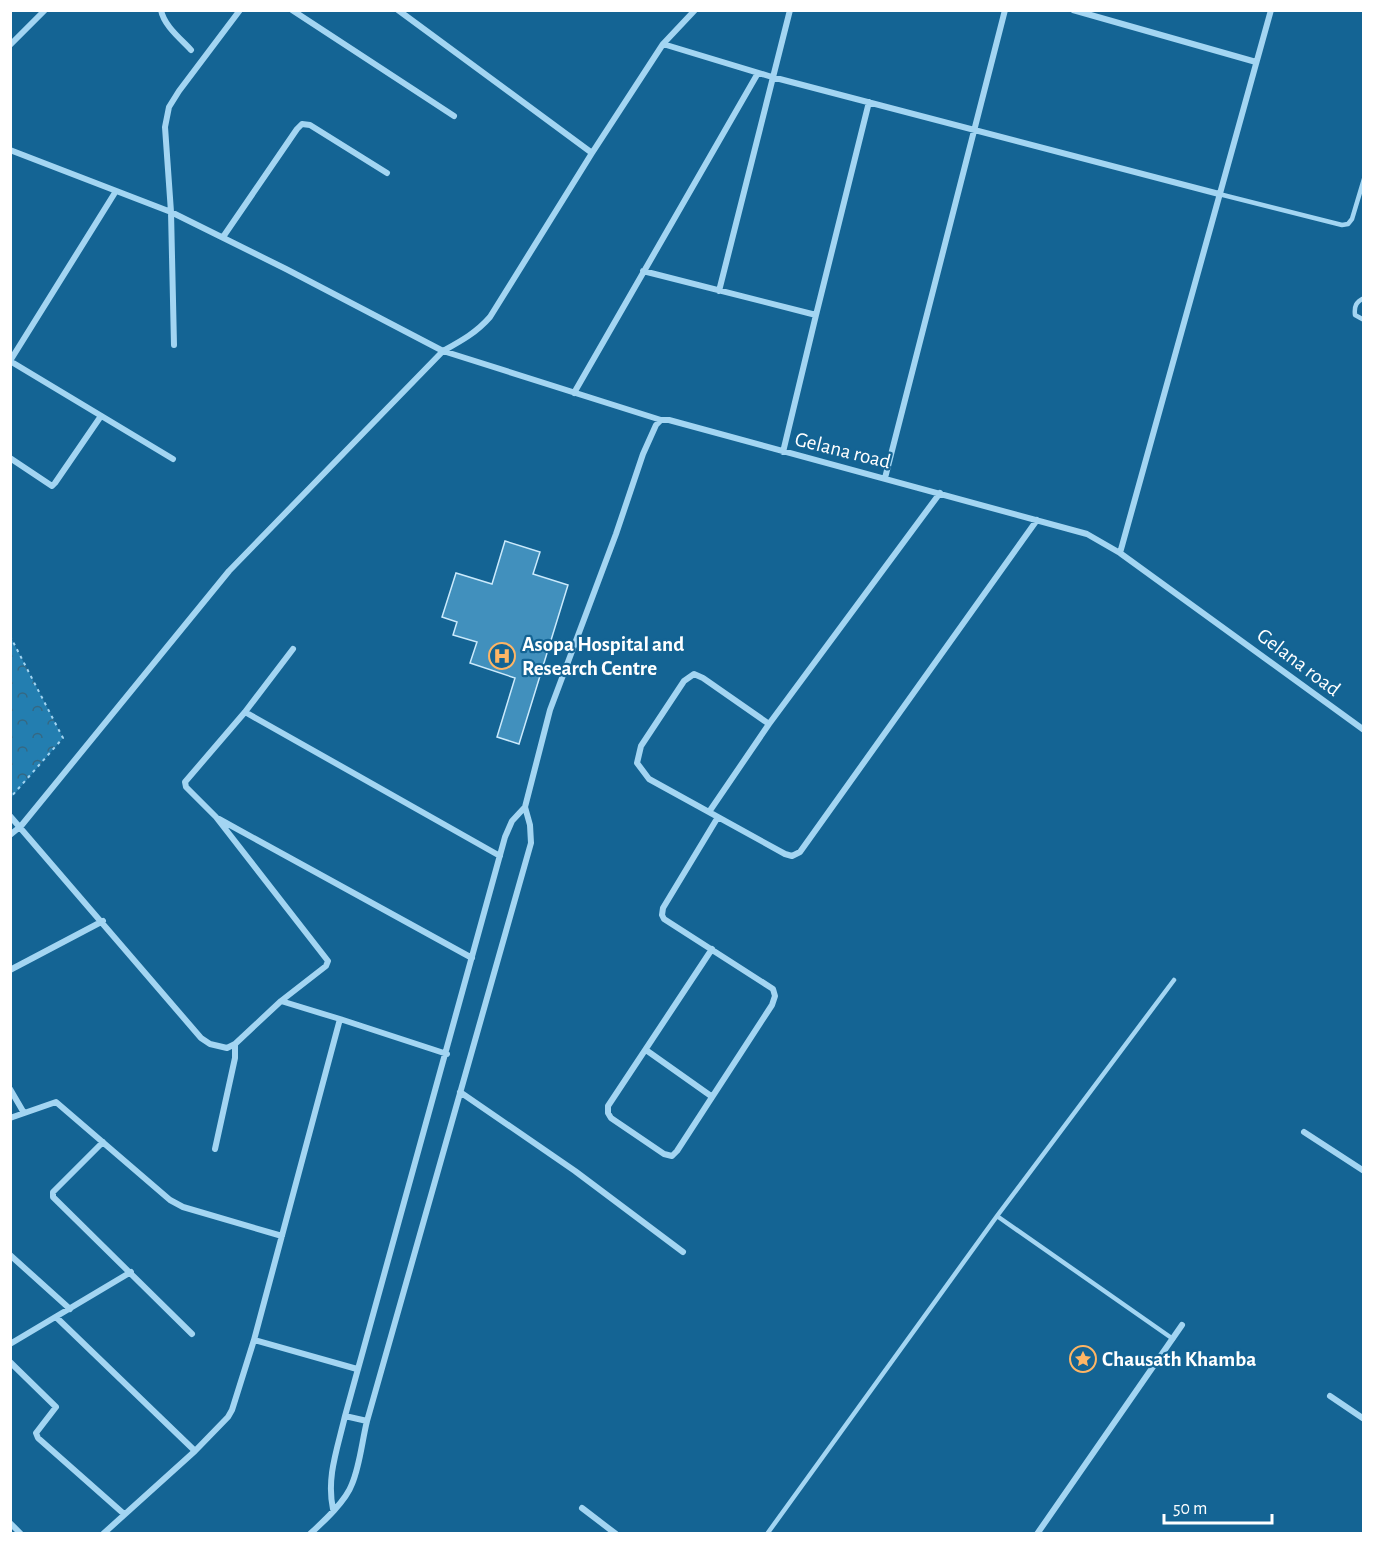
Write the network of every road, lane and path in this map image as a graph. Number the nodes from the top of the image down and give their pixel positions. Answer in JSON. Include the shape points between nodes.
{"nodes":[{"id":1,"x":45,"y":10,"type":"edge"},
{"id":2,"x":161,"y":10,"type":"edge"},
{"id":3,"x":240,"y":10,"type":"edge"},
{"id":4,"x":292,"y":10,"type":"edge"},
{"id":5,"x":398,"y":10,"type":"edge"},
{"id":6,"x":695,"y":10,"type":"edge"},
{"id":7,"x":790,"y":10,"type":"edge"},
{"id":8,"x":1005,"y":10,"type":"edge"},
{"id":9,"x":1073,"y":10,"type":"edge"},
{"id":10,"x":1271,"y":10,"type":"edge"},
{"id":11,"x":663,"y":44,"type":"junction"},
{"id":12,"x":10,"y":45,"type":"edge"},
{"id":13,"x":191,"y":50,"type":"dead end"},
{"id":14,"x":1256,"y":62,"type":"junction"},
{"id":15,"x":758,"y":73,"type":"junction"},
{"id":16,"x":772,"y":76,"type":"junction"},
{"id":17,"x":869,"y":102,"type":"junction"},
{"id":18,"x":454,"y":116,"type":"dead end"},
{"id":19,"x":974,"y":130,"type":"junction"},
{"id":20,"x":10,"y":150,"type":"edge"},
{"id":21,"x":592,"y":153,"type":"junction"},
{"id":22,"x":387,"y":173,"type":"dead end"},
{"id":23,"x":1364,"y":180,"type":"edge"},
{"id":24,"x":116,"y":191,"type":"junction"},
{"id":25,"x":1220,"y":194,"type":"junction"},
{"id":26,"x":171,"y":212,"type":"junction"},
{"id":27,"x":223,"y":237,"type":"junction"},
{"id":28,"x":643,"y":271,"type":"junction"},
{"id":29,"x":719,"y":291,"type":"junction"},
{"id":30,"x":1364,"y":298,"type":"edge"},
{"id":31,"x":816,"y":315,"type":"junction"},
{"id":32,"x":1364,"y":320,"type":"edge"},
{"id":33,"x":174,"y":345,"type":"dead end"},
{"id":34,"x":443,"y":351,"type":"junction"},
{"id":35,"x":10,"y":361,"type":"edge"},
{"id":36,"x":574,"y":393,"type":"junction"},
{"id":37,"x":101,"y":416,"type":"junction"},
{"id":38,"x":661,"y":420,"type":"junction"},
{"id":39,"x":783,"y":452,"type":"junction"},
{"id":40,"x":10,"y":458,"type":"edge"},
{"id":41,"x":173,"y":459,"type":"dead end"},
{"id":42,"x":885,"y":478,"type":"junction"},
{"id":43,"x":940,"y":493,"type":"junction"},
{"id":44,"x":1037,"y":520,"type":"junction"},
{"id":45,"x":1120,"y":553,"type":"junction"},
{"id":46,"x":10,"y":636,"type":"edge"},
{"id":47,"x":292,"y":649,"type":"dead end"},
{"id":48,"x":245,"y":712,"type":"junction"},
{"id":49,"x":769,"y":724,"type":"junction"},
{"id":50,"x":1364,"y":730,"type":"edge"},
{"id":51,"x":10,"y":798,"type":"edge"},
{"id":52,"x":525,"y":807,"type":"junction"},
{"id":53,"x":709,"y":812,"type":"junction"},
{"id":54,"x":10,"y":816,"type":"edge"},
{"id":55,"x":216,"y":817,"type":"junction"},
{"id":56,"x":718,"y":817,"type":"junction"},
{"id":57,"x":21,"y":826,"type":"junction"},
{"id":58,"x":10,"y":835,"type":"edge"},
{"id":59,"x":500,"y":856,"type":"junction"},
{"id":60,"x":103,"y":921,"type":"junction"},
{"id":61,"x":712,"y":948,"type":"junction"},
{"id":62,"x":472,"y":958,"type":"junction"},
{"id":63,"x":10,"y":969,"type":"edge"},
{"id":64,"x":1174,"y":980,"type":"dead end"},
{"id":65,"x":281,"y":1001,"type":"junction"},
{"id":66,"x":340,"y":1019,"type":"junction"},
{"id":67,"x":235,"y":1044,"type":"junction"},
{"id":68,"x":646,"y":1050,"type":"junction"},
{"id":69,"x":447,"y":1054,"type":"junction"},
{"id":70,"x":10,"y":1089,"type":"edge"},
{"id":71,"x":460,"y":1092,"type":"junction"},
{"id":72,"x":711,"y":1096,"type":"junction"},
{"id":73,"x":24,"y":1113,"type":"junction"},
{"id":74,"x":10,"y":1118,"type":"edge"},
{"id":75,"x":1304,"y":1132,"type":"dead end"},
{"id":76,"x":103,"y":1142,"type":"junction"},
{"id":77,"x":215,"y":1149,"type":"dead end"},
{"id":78,"x":1364,"y":1171,"type":"edge"},
{"id":79,"x":997,"y":1216,"type":"junction"},
{"id":80,"x":282,"y":1236,"type":"junction"},
{"id":81,"x":683,"y":1252,"type":"dead end"},
{"id":82,"x":10,"y":1255,"type":"edge"},
{"id":83,"x":131,"y":1272,"type":"junction"},
{"id":84,"x":70,"y":1309,"type":"junction"},
{"id":85,"x":56,"y":1317,"type":"junction"},
{"id":86,"x":1182,"y":1325,"type":"dead end"},
{"id":87,"x":192,"y":1334,"type":"dead end"},
{"id":88,"x":1173,"y":1339,"type":"junction"},
{"id":89,"x":255,"y":1340,"type":"junction"},
{"id":90,"x":10,"y":1344,"type":"edge"},
{"id":91,"x":10,"y":1362,"type":"edge"},
{"id":92,"x":357,"y":1369,"type":"junction"},
{"id":93,"x":1330,"y":1396,"type":"dead end"},
{"id":94,"x":345,"y":1416,"type":"junction"},
{"id":95,"x":1364,"y":1419,"type":"edge"},
{"id":96,"x":367,"y":1421,"type":"junction"},
{"id":97,"x":195,"y":1451,"type":"junction"},
{"id":98,"x":582,"y":1508,"type":"dead end"},
{"id":99,"x":333,"y":1509,"type":"junction"},
{"id":100,"x":124,"y":1514,"type":"junction"},
{"id":101,"x":10,"y":1523,"type":"edge"},
{"id":102,"x":21,"y":1533,"type":"edge"},
{"id":103,"x":103,"y":1533,"type":"edge"},
{"id":104,"x":310,"y":1533,"type":"edge"},
{"id":105,"x":616,"y":1533,"type":"edge"},
{"id":106,"x":767,"y":1533,"type":"edge"},
{"id":107,"x":1037,"y":1533,"type":"edge"}],
"edges":[{"from":1,"to":12,"type":"street"},
{"from":2,"to":13,"type":"street","via":[[162,17]]},
{"from":3,"to":26,"type":"street","via":[[169,107],[165,127]]},
{"from":4,"to":18,"type":"street"},
{"from":5,"to":21,"type":"street"},
{"from":6,"to":11,"type":"street"},
{"from":7,"to":16,"type":"street"},
{"from":8,"to":19,"type":"street"},
{"from":9,"to":14,"type":"street"},
{"from":10,"to":14,"type":"street"},
{"from":11,"to":15,"type":"street"},
{"from":11,"to":21,"type":"street"},
{"from":14,"to":25,"type":"street"},
{"from":15,"to":16,"type":"street"},
{"from":15,"to":28,"type":"street"},
{"from":16,"to":17,"type":"street"},
{"from":16,"to":29,"type":"street"},
{"from":17,"to":19,"type":"street"},
{"from":17,"to":31,"type":"street"},
{"from":19,"to":25,"type":"street"},
{"from":19,"to":42,"type":"street"},
{"from":20,"to":24,"type":"street","name":"Gelana road"},
{"from":21,"to":34,"type":"street","via":[[490,317],[469,337]]},
{"from":22,"to":27,"type":"street","via":[[310,125],[302,124]]},
{"from":23,"to":25,"type":"lane","via":[[1352,219],[1342,225]]},
{"from":24,"to":26,"type":"street","name":"Gelana road"},
{"from":24,"to":35,"type":"street"},
{"from":25,"to":45,"type":"street"},
{"from":26,"to":27,"type":"street","name":"Gelana road"},
{"from":26,"to":33,"type":"street"},
{"from":27,"to":34,"type":"street","name":"Gelana road"},
{"from":28,"to":29,"type":"street"},
{"from":28,"to":36,"type":"street"},
{"from":29,"to":31,"type":"street"},
{"from":30,"to":32,"type":"lane","via":[[1354,308],[1355,315]]},
{"from":31,"to":39,"type":"street"},
{"from":34,"to":36,"type":"street","name":"Gelana road"},
{"from":34,"to":57,"type":"street","via":[[229,571]]},
{"from":35,"to":37,"type":"street"},
{"from":36,"to":38,"type":"street","name":"Gelana road"},
{"from":37,"to":40,"type":"street","via":[[52,486]]},
{"from":37,"to":41,"type":"street"},
{"from":38,"to":39,"type":"street","name":"Gelana road"},
{"from":38,"to":52,"type":"street","via":[[643,454],[550,710]]},
{"from":39,"to":42,"type":"street","name":"Gelana road"},
{"from":42,"to":43,"type":"street","name":"Gelana road"},
{"from":43,"to":44,"type":"street","name":"Gelana road"},
{"from":43,"to":49,"type":"street"},
{"from":44,"to":45,"type":"street","name":"Gelana road","via":[[1087,534]]},
{"from":44,"to":56,"type":"street","via":[[800,852],[785,854]]},
{"from":45,"to":50,"type":"street","name":"Gelana road"},
{"from":46,"to":51,"type":"path","via":[[63,738]]},
{"from":47,"to":48,"type":"street"},
{"from":48,"to":55,"type":"street","via":[[185,782]]},
{"from":48,"to":59,"type":"street"},
{"from":49,"to":53,"type":"street"},
{"from":49,"to":53,"type":"street","via":[[704,678],[694,675],[684,681],[641,746],[637,763],[649,779]]},
{"from":52,"to":59,"type":"street","via":[[513,821]]},
{"from":52,"to":71,"type":"street","via":[[531,843]]},
{"from":53,"to":56,"type":"street"},
{"from":54,"to":57,"type":"street"},
{"from":55,"to":62,"type":"street"},
{"from":55,"to":65,"type":"street","via":[[328,961]]},
{"from":56,"to":61,"type":"street","via":[[662,915]]},
{"from":57,"to":58,"type":"street"},
{"from":57,"to":60,"type":"street"},
{"from":59,"to":62,"type":"street"},
{"from":60,"to":63,"type":"street"},
{"from":60,"to":67,"type":"street","via":[[201,1038],[227,1048]]},
{"from":61,"to":68,"type":"street"},
{"from":61,"to":72,"type":"street","via":[[774,989],[775,996]]},
{"from":62,"to":69,"type":"street"},
{"from":64,"to":79,"type":"lane"},
{"from":65,"to":66,"type":"street"},
{"from":65,"to":67,"type":"street"},
{"from":66,"to":69,"type":"street"},
{"from":66,"to":80,"type":"street"},
{"from":67,"to":77,"type":"street"},
{"from":68,"to":72,"type":"street"},
{"from":68,"to":72,"type":"street","via":[[608,1106],[611,1118],[672,1156]]},
{"from":69,"to":92,"type":"street"},
{"from":70,"to":73,"type":"street"},
{"from":71,"to":81,"type":"street"},
{"from":71,"to":96,"type":"street"},
{"from":73,"to":74,"type":"street"},
{"from":73,"to":76,"type":"street","via":[[56,1102]]},
{"from":75,"to":78,"type":"street"},
{"from":76,"to":80,"type":"street","via":[[170,1200]]},
{"from":76,"to":83,"type":"street","via":[[53,1192],[53,1197]]},
{"from":79,"to":88,"type":"lane"},
{"from":79,"to":106,"type":"lane"},
{"from":80,"to":89,"type":"street"},
{"from":82,"to":84,"type":"street"},
{"from":83,"to":84,"type":"street"},
{"from":83,"to":87,"type":"street"},
{"from":84,"to":85,"type":"street"},
{"from":85,"to":90,"type":"street"},
{"from":85,"to":97,"type":"street"},
{"from":86,"to":88,"type":"street"},
{"from":88,"to":107,"type":"street"},
{"from":89,"to":92,"type":"street"},
{"from":89,"to":97,"type":"street","via":[[232,1410]]},
{"from":91,"to":100,"type":"street","via":[[56,1407],[36,1433],[38,1438]]},
{"from":92,"to":94,"type":"street"},
{"from":93,"to":95,"type":"street"},
{"from":94,"to":96,"type":"street"},
{"from":94,"to":99,"type":"street","via":[[330,1478]]},
{"from":96,"to":99,"type":"street","via":[[352,1484]]},
{"from":97,"to":100,"type":"street"},
{"from":98,"to":105,"type":"street"},
{"from":99,"to":104,"type":"street"},
{"from":100,"to":103,"type":"street"},
{"from":101,"to":102,"type":"street"}]}
